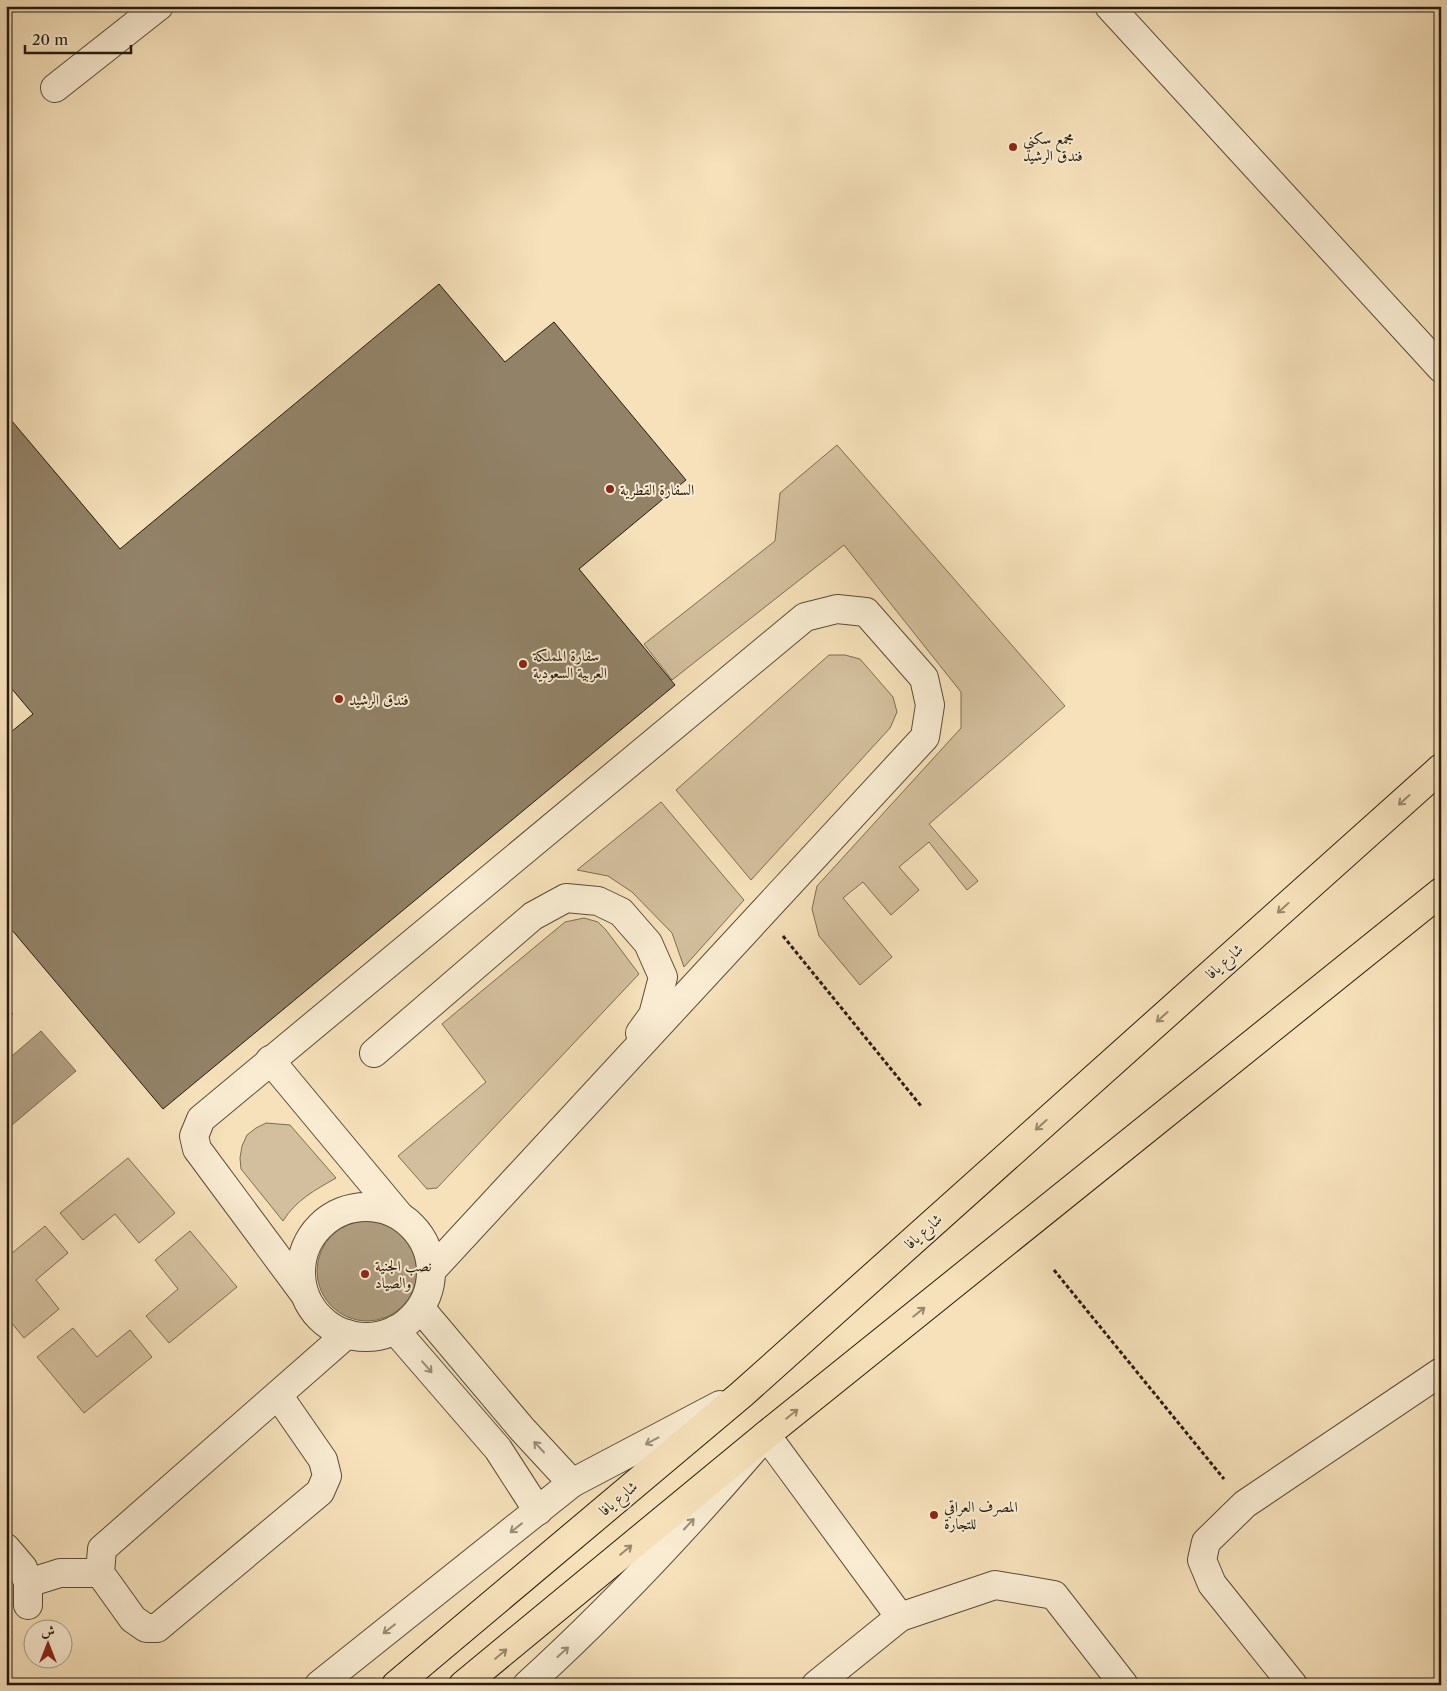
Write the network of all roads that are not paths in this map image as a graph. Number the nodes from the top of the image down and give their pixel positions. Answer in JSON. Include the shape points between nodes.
{"nodes":[{"id":1,"x":159,"y":6,"type":"edge"},
{"id":2,"x":1109,"y":6,"type":"edge"},
{"id":3,"x":55,"y":88,"type":"dead end"},
{"id":4,"x":1441,"y":368,"type":"edge"},
{"id":5,"x":1441,"y":768,"type":"edge"},
{"id":6,"x":1441,"y":892,"type":"edge"},
{"id":7,"x":374,"y":1053,"type":"dead end"},
{"id":8,"x":270,"y":1060,"type":"junction"},
{"id":9,"x":602,"y":1087,"type":"junction"},
{"id":10,"x":399,"y":1215,"type":"junction"},
{"id":11,"x":432,"y":1270,"type":"junction"},
{"id":12,"x":303,"y":1292,"type":"junction"},
{"id":13,"x":421,"y":1309,"type":"junction"},
{"id":14,"x":395,"y":1330,"type":"junction"},
{"id":15,"x":346,"y":1334,"type":"junction"},
{"id":16,"x":1441,"y":1372,"type":"edge"},
{"id":17,"x":742,"y":1394,"type":"junction"},
{"id":18,"x":278,"y":1395,"type":"junction"},
{"id":19,"x":766,"y":1435,"type":"junction"},
{"id":20,"x":572,"y":1483,"type":"junction"},
{"id":21,"x":538,"y":1511,"type":"junction"},
{"id":22,"x":6,"y":1548,"type":"edge"},
{"id":23,"x":100,"y":1574,"type":"junction"},
{"id":24,"x":900,"y":1616,"type":"junction"},
{"id":25,"x":319,"y":1685,"type":"edge"},
{"id":26,"x":396,"y":1685,"type":"edge"},
{"id":27,"x":463,"y":1685,"type":"edge"},
{"id":28,"x":527,"y":1685,"type":"edge"},
{"id":29,"x":816,"y":1685,"type":"edge"},
{"id":30,"x":1124,"y":1685,"type":"edge"},
{"id":31,"x":1293,"y":1685,"type":"edge"}],
"edges":[{"from":1,"to":3,"type":"lane"},
{"from":2,"to":4,"type":"lane"},
{"from":5,"to":17,"type":"highway","name":"شارع يافا","one_way":true},
{"from":19,"to":6,"type":"highway","one_way":true},
{"from":7,"to":9,"type":"lane","via":[[533,916],[566,898],[598,901],[621,912],[648,944],[664,977],[653,1015]]},
{"from":8,"to":9,"type":"lane","via":[[805,617],[837,609],[866,612],[924,678],[930,705],[925,737]]},
{"from":8,"to":10,"type":"lane"},
{"from":8,"to":12,"type":"lane","via":[[201,1119],[194,1136],[197,1149]]},
{"from":9,"to":11,"type":"lane"},
{"from":10,"to":11,"type":"lane","via":[[416,1229],[428,1248]]},
{"from":10,"to":12,"type":"lane","via":[[378,1207],[355,1206],[334,1214],[316,1228],[304,1247],[300,1270]]},
{"from":11,"to":13,"type":"lane","via":[[429,1290]]},
{"from":12,"to":15,"type":"lane","via":[[313,1310],[328,1325]]},
{"from":13,"to":14,"type":"lane"},
{"from":20,"to":13,"type":"lane","one_way":true},
{"from":14,"to":15,"type":"lane","via":[[379,1336]]},
{"from":14,"to":21,"type":"lane","one_way":true,"via":[[498,1449]]},
{"from":15,"to":18,"type":"lane"},
{"from":16,"to":31,"type":"lane","via":[[1245,1504],[1206,1542],[1202,1560],[1212,1584]]},
{"from":17,"to":20,"type":"lane","one_way":true},
{"from":17,"to":26,"type":"highway","name":"شارع يافا"},
{"from":18,"to":23,"type":"lane","via":[[102,1549]]},
{"from":18,"to":23,"type":"lane","via":[[323,1460],[327,1476],[320,1492],[157,1628],[146,1628],[133,1619]]},
{"from":19,"to":24,"type":"lane"},
{"from":27,"to":19,"type":"highway","one_way":true},
{"from":28,"to":19,"type":"lane","one_way":true,"via":[[637,1580]]},
{"from":20,"to":21,"type":"lane"},
{"from":21,"to":25,"type":"lane","one_way":true},
{"from":22,"to":23,"type":"lane","via":[[23,1568],[28,1594],[60,1574]]},
{"from":24,"to":29,"type":"lane"},
{"from":24,"to":30,"type":"lane","via":[[995,1585],[1054,1595]]}]}
